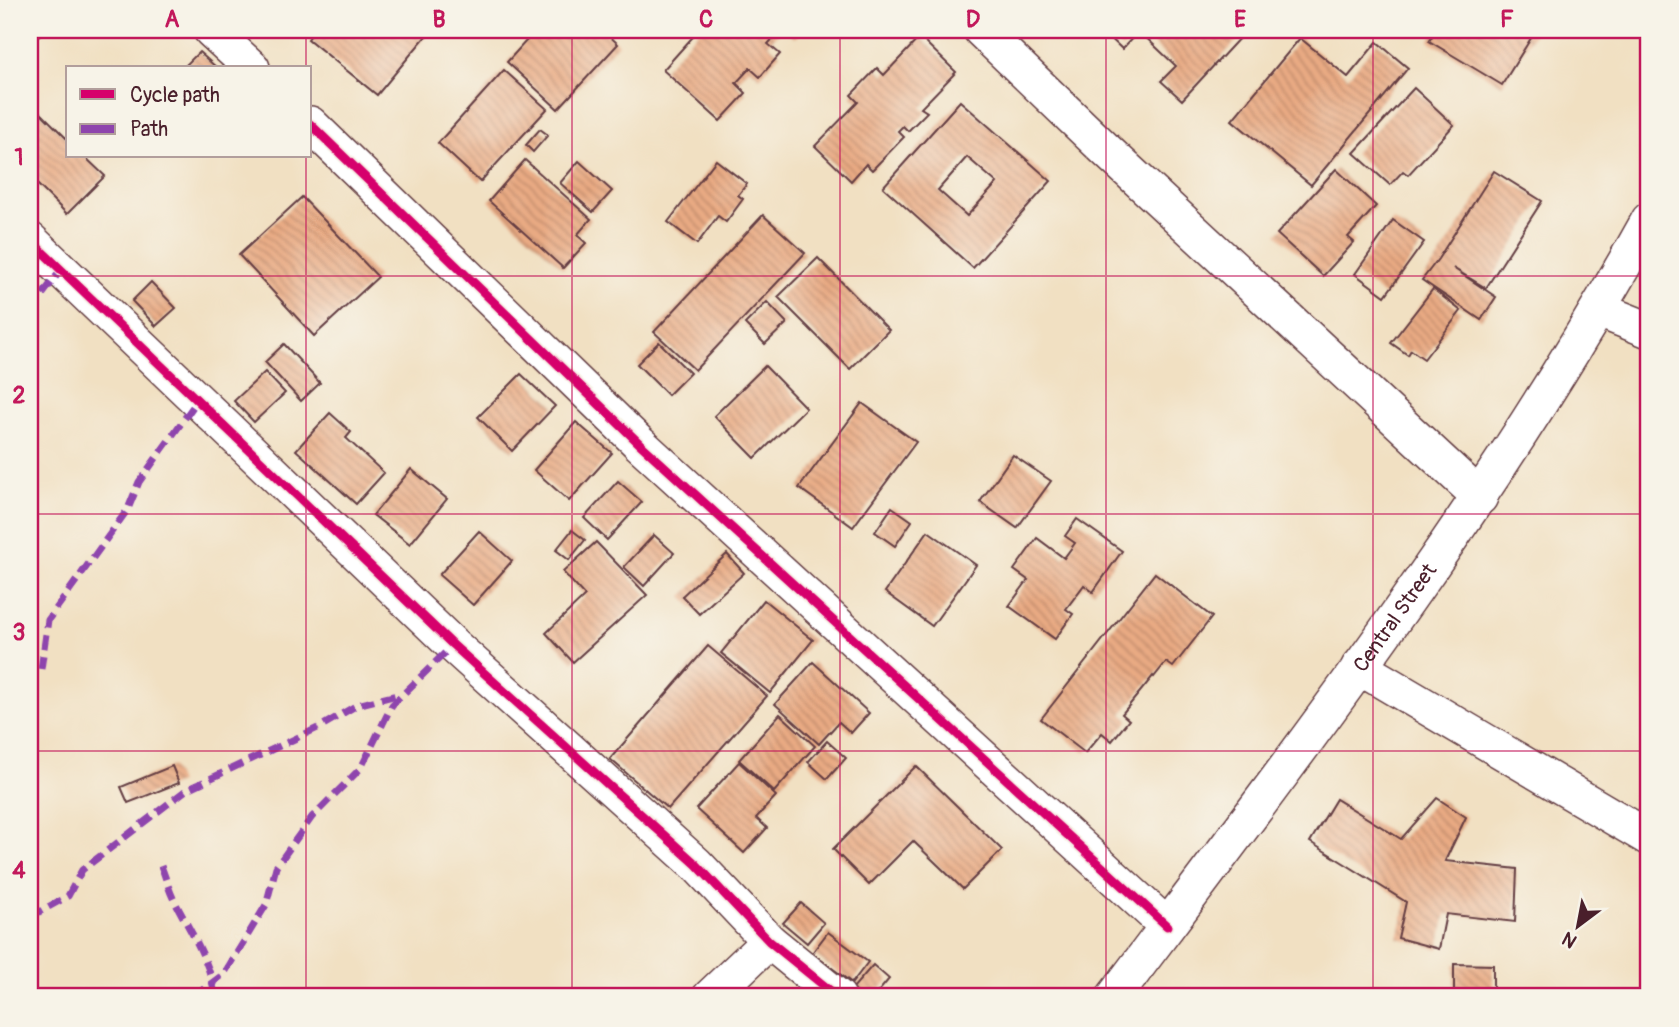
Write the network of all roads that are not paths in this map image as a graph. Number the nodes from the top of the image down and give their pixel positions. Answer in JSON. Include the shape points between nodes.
{"nodes":[{"id":1,"x":211,"y":30,"type":"edge"},
{"id":2,"x":981,"y":30,"type":"edge"},
{"id":3,"x":250,"y":66,"type":"edge"},
{"id":4,"x":312,"y":126,"type":"edge"},
{"id":5,"x":1649,"y":220,"type":"edge"},
{"id":6,"x":30,"y":240,"type":"edge"},
{"id":7,"x":1599,"y":310,"type":"junction"},
{"id":8,"x":1649,"y":330,"type":"edge"},
{"id":9,"x":1480,"y":497,"type":"junction"},
{"id":10,"x":1359,"y":667,"type":"junction"},
{"id":11,"x":1649,"y":838,"type":"edge"},
{"id":12,"x":1167,"y":926,"type":"junction"},
{"id":13,"x":769,"y":941,"type":"junction"},
{"id":14,"x":710,"y":997,"type":"edge"},
{"id":15,"x":838,"y":997,"type":"edge"},
{"id":16,"x":1114,"y":997,"type":"edge"}],
"edges":[{"from":1,"to":3,"type":"street"},
{"from":2,"to":9,"type":"street"},
{"from":4,"to":12,"type":"street","via":[[640,443]]},
{"from":5,"to":7,"type":"street","name":"Central Street"},
{"from":6,"to":13,"type":"street","via":[[453,645],[696,864]]},
{"from":7,"to":8,"type":"street"},
{"from":7,"to":9,"type":"street","name":"Central Street"},
{"from":9,"to":10,"type":"street","name":"Central Street"},
{"from":10,"to":11,"type":"street"},
{"from":10,"to":12,"type":"street","name":"Central Street"},
{"from":12,"to":16,"type":"street","name":"Central Street"},
{"from":13,"to":14,"type":"street"},
{"from":13,"to":15,"type":"street"}]}
